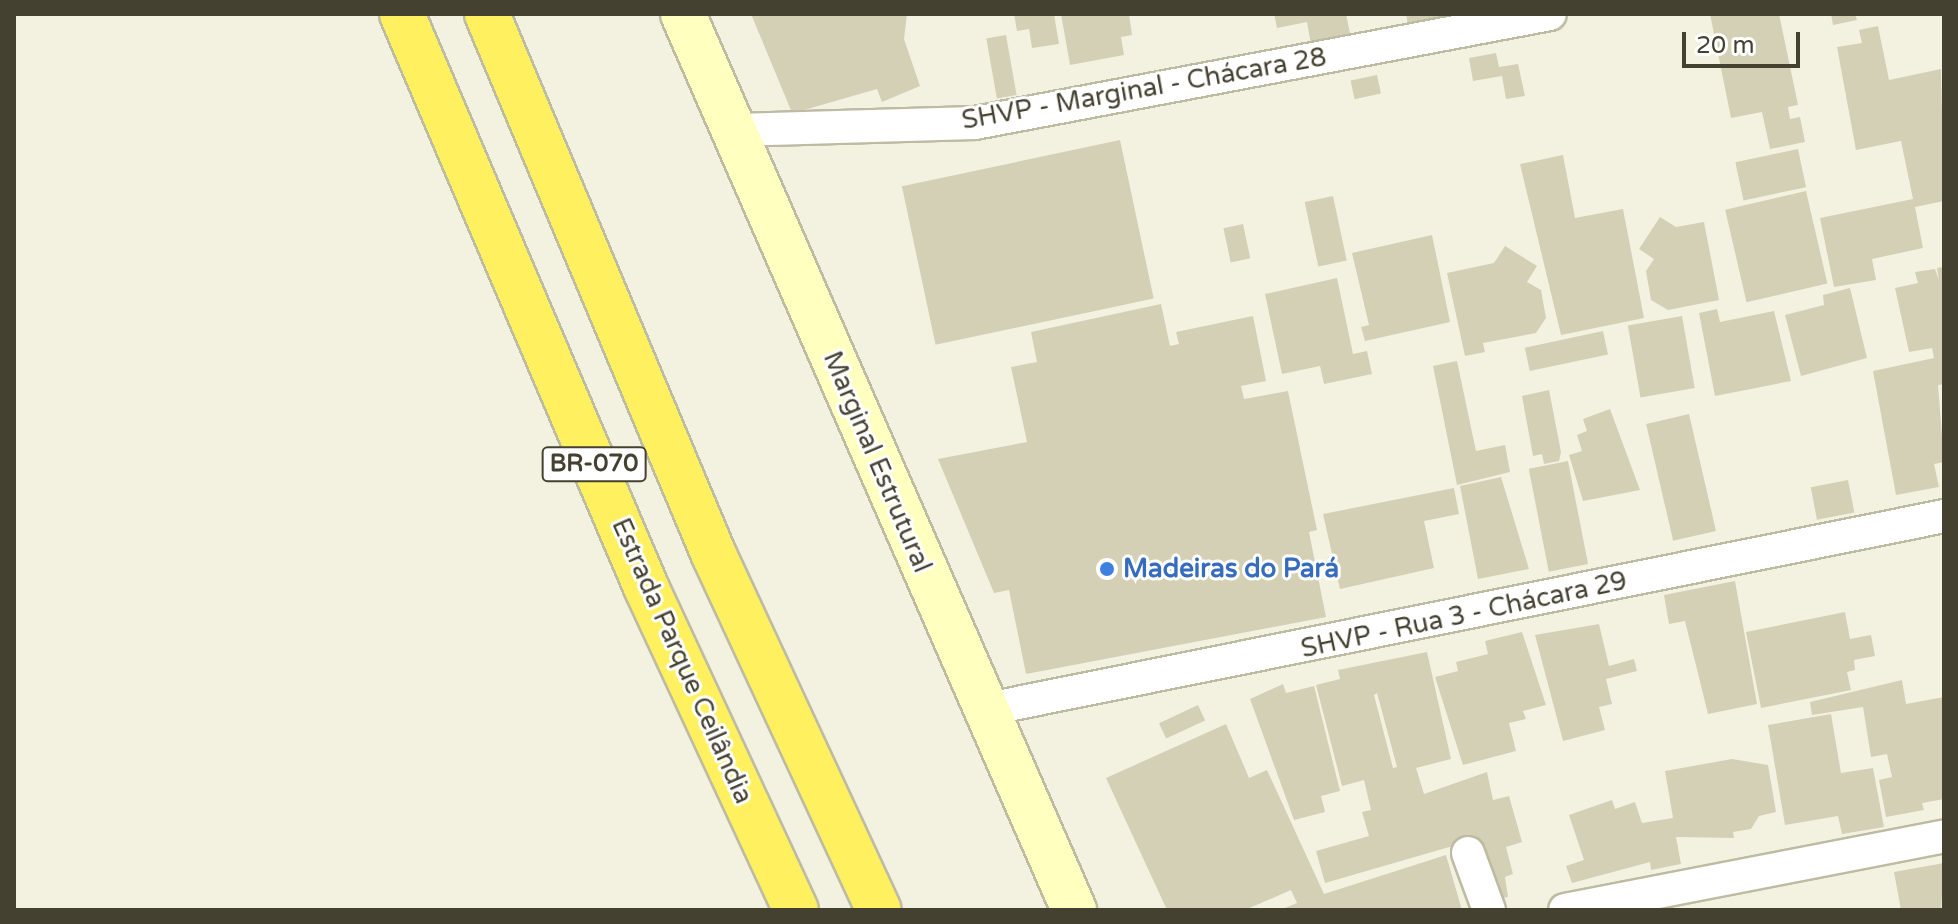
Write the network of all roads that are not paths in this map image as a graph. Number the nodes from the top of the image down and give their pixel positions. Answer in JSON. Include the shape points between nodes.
{"nodes":[{"id":1,"x":402,"y":14,"type":"edge"},
{"id":2,"x":487,"y":14,"type":"edge"},
{"id":3,"x":683,"y":14,"type":"edge"},
{"id":4,"x":1550,"y":14,"type":"edge"},
{"id":5,"x":735,"y":130,"type":"junction"},
{"id":6,"x":1944,"y":516,"type":"edge"},
{"id":7,"x":983,"y":710,"type":"junction"},
{"id":8,"x":1944,"y":836,"type":"edge"},
{"id":9,"x":1468,"y":853,"type":"dead end"},
{"id":10,"x":796,"y":910,"type":"edge"},
{"id":11,"x":879,"y":910,"type":"edge"},
{"id":12,"x":1074,"y":910,"type":"edge"},
{"id":13,"x":1489,"y":910,"type":"edge"},
{"id":14,"x":1565,"y":910,"type":"edge"}],
"edges":[{"from":1,"to":10,"type":"highway","name":"Estrada Parque Ceilândia","number":"BR-070","via":[[646,587]]},
{"from":2,"to":11,"type":"highway","number":"BR-070","via":[[714,555]]},
{"from":3,"to":5,"type":"main road","name":"Marginal Estrutural"},
{"from":4,"to":5,"type":"street","name":"SHVP - Marginal - Chácara 28","via":[[975,123]]},
{"from":5,"to":7,"type":"main road","name":"Marginal Estrutural"},
{"from":6,"to":7,"type":"street","name":"SHVP - Rua 3 - Chácara 29"},
{"from":7,"to":12,"type":"main road","name":"Marginal Estrutural"},
{"from":8,"to":14,"type":"street"},
{"from":9,"to":13,"type":"street"}]}
